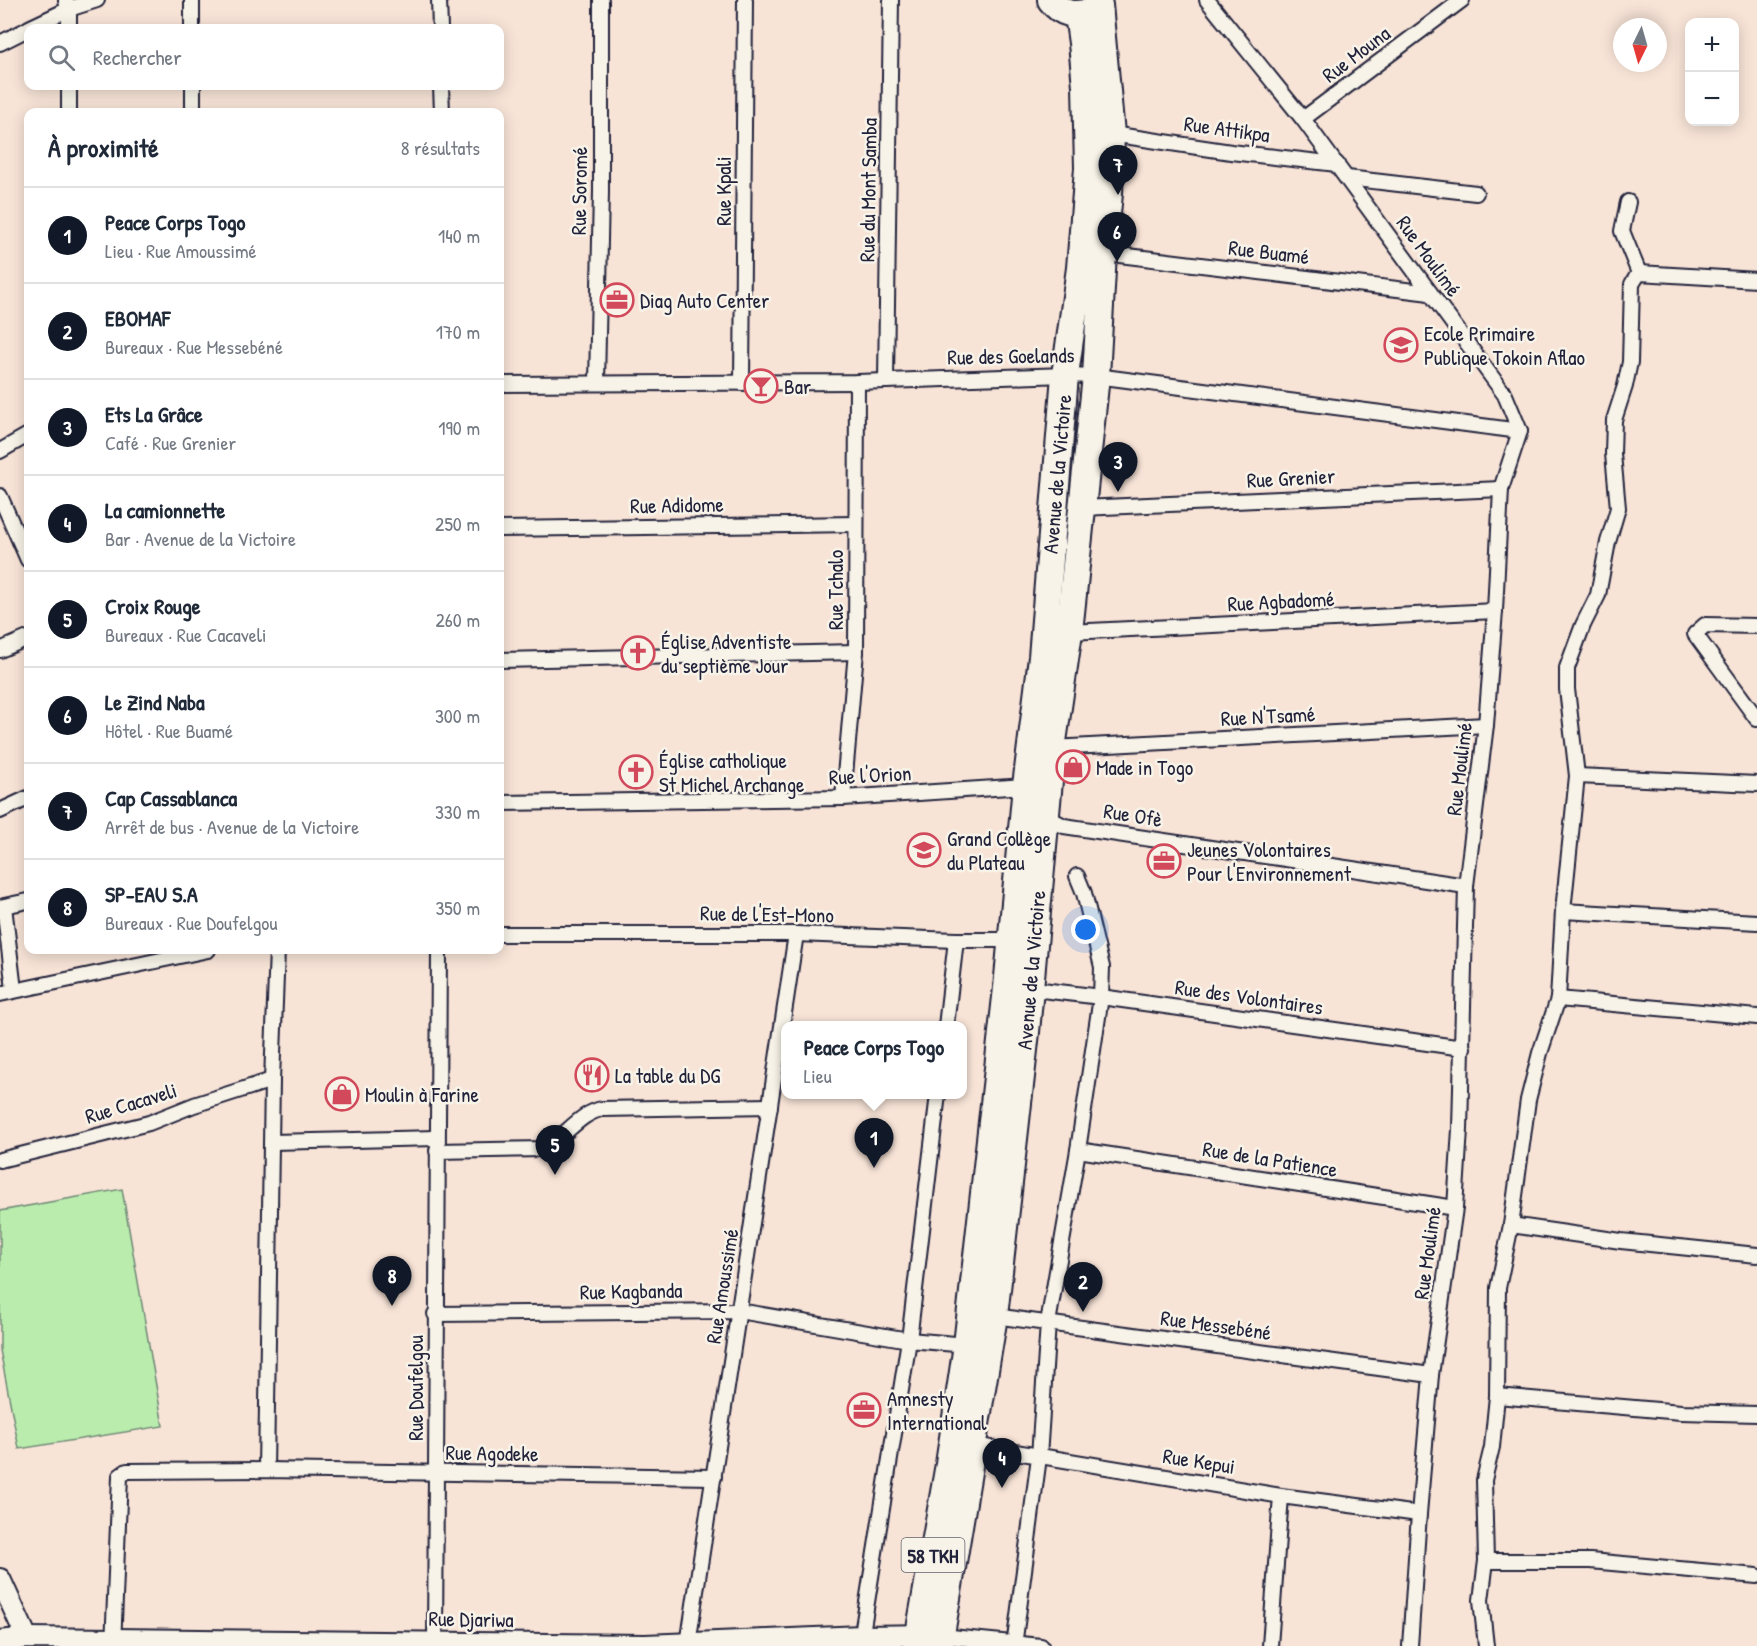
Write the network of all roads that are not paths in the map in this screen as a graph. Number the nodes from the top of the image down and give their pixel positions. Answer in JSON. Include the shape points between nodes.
{"nodes":[{"id":1,"x":97,"y":0,"type":"edge"},
{"id":2,"x":192,"y":0,"type":"edge"},
{"id":3,"x":440,"y":0,"type":"edge"},
{"id":4,"x":601,"y":0,"type":"edge"},
{"id":5,"x":745,"y":0,"type":"edge"},
{"id":6,"x":891,"y":0,"type":"edge"},
{"id":7,"x":1051,"y":0,"type":"edge"},
{"id":8,"x":1207,"y":0,"type":"edge"},
{"id":9,"x":1462,"y":0,"type":"edge"},
{"id":10,"x":67,"y":4,"type":"edge"},
{"id":11,"x":1097,"y":4,"type":"edge"},
{"id":12,"x":37,"y":24,"type":"edge"},
{"id":13,"x":69,"y":24,"type":"edge"},
{"id":14,"x":192,"y":24,"type":"edge"},
{"id":15,"x":440,"y":24,"type":"edge"},
{"id":16,"x":24,"y":31,"type":"edge"},
{"id":17,"x":0,"y":43,"type":"edge"},
{"id":18,"x":69,"y":90,"type":"edge"},
{"id":19,"x":193,"y":90,"type":"edge"},
{"id":20,"x":441,"y":90,"type":"edge"},
{"id":21,"x":69,"y":108,"type":"edge"},
{"id":22,"x":193,"y":108,"type":"edge"},
{"id":23,"x":442,"y":108,"type":"edge"},
{"id":24,"x":1303,"y":119,"type":"junction"},
{"id":25,"x":1111,"y":134,"type":"junction"},
{"id":26,"x":1337,"y":164,"type":"junction"},
{"id":27,"x":1347,"y":178,"type":"junction"},
{"id":28,"x":1476,"y":193,"type":"dead end"},
{"id":29,"x":1629,"y":202,"type":"dead end"},
{"id":30,"x":1103,"y":253,"type":"junction"},
{"id":31,"x":1639,"y":273,"type":"junction"},
{"id":32,"x":1757,"y":280,"type":"edge"},
{"id":33,"x":1430,"y":293,"type":"junction"},
{"id":34,"x":1065,"y":375,"type":"junction"},
{"id":35,"x":1096,"y":376,"type":"junction"},
{"id":36,"x":857,"y":381,"type":"junction"},
{"id":37,"x":886,"y":381,"type":"junction"},
{"id":38,"x":742,"y":382,"type":"junction"},
{"id":39,"x":597,"y":383,"type":"junction"},
{"id":40,"x":504,"y":384,"type":"edge"},
{"id":41,"x":1520,"y":431,"type":"junction"},
{"id":42,"x":24,"y":437,"type":"edge"},
{"id":43,"x":0,"y":451,"type":"edge"},
{"id":44,"x":1501,"y":489,"type":"junction"},
{"id":45,"x":1,"y":502,"type":"edge"},
{"id":46,"x":1082,"y":508,"type":"junction"},
{"id":47,"x":856,"y":524,"type":"junction"},
{"id":48,"x":504,"y":529,"type":"edge"},
{"id":49,"x":24,"y":551,"type":"edge"},
{"id":50,"x":1494,"y":611,"type":"junction"},
{"id":51,"x":1757,"y":626,"type":"edge"},
{"id":52,"x":1069,"y":632,"type":"junction"},
{"id":53,"x":24,"y":640,"type":"edge"},
{"id":54,"x":0,"y":650,"type":"edge"},
{"id":55,"x":856,"y":652,"type":"junction"},
{"id":56,"x":504,"y":660,"type":"edge"},
{"id":57,"x":1757,"y":719,"type":"edge"},
{"id":58,"x":1485,"y":725,"type":"junction"},
{"id":59,"x":1052,"y":748,"type":"junction"},
{"id":60,"x":1577,"y":776,"type":"junction"},
{"id":61,"x":1757,"y":784,"type":"edge"},
{"id":62,"x":1026,"y":786,"type":"junction"},
{"id":63,"x":843,"y":798,"type":"junction"},
{"id":64,"x":24,"y":800,"type":"edge"},
{"id":65,"x":504,"y":804,"type":"edge"},
{"id":66,"x":0,"y":812,"type":"edge"},
{"id":67,"x":1045,"y":816,"type":"junction"},
{"id":68,"x":1077,"y":876,"type":"dead end"},
{"id":69,"x":1466,"y":886,"type":"junction"},
{"id":70,"x":24,"y":902,"type":"edge"},
{"id":71,"x":1563,"y":911,"type":"junction"},
{"id":72,"x":1757,"y":922,"type":"edge"},
{"id":73,"x":504,"y":934,"type":"edge"},
{"id":74,"x":796,"y":934,"type":"junction"},
{"id":75,"x":956,"y":940,"type":"junction"},
{"id":76,"x":1022,"y":940,"type":"junction"},
{"id":77,"x":189,"y":954,"type":"edge"},
{"id":78,"x":277,"y":954,"type":"edge"},
{"id":79,"x":439,"y":954,"type":"edge"},
{"id":80,"x":1018,"y":988,"type":"junction"},
{"id":81,"x":7,"y":992,"type":"edge"},
{"id":82,"x":1101,"y":998,"type":"junction"},
{"id":83,"x":1558,"y":999,"type":"junction"},
{"id":84,"x":1757,"y":1017,"type":"edge"},
{"id":85,"x":783,"y":1021,"type":"edge"},
{"id":86,"x":947,"y":1021,"type":"edge"},
{"id":87,"x":781,"y":1033,"type":"edge"},
{"id":88,"x":1463,"y":1048,"type":"junction"},
{"id":89,"x":272,"y":1080,"type":"junction"},
{"id":90,"x":938,"y":1099,"type":"edge"},
{"id":91,"x":770,"y":1106,"type":"junction"},
{"id":92,"x":272,"y":1142,"type":"junction"},
{"id":93,"x":437,"y":1145,"type":"junction"},
{"id":94,"x":1078,"y":1150,"type":"junction"},
{"id":95,"x":0,"y":1160,"type":"edge"},
{"id":96,"x":1455,"y":1208,"type":"junction"},
{"id":97,"x":1511,"y":1225,"type":"junction"},
{"id":98,"x":1757,"y":1255,"type":"edge"},
{"id":99,"x":739,"y":1311,"type":"junction"},
{"id":100,"x":435,"y":1314,"type":"junction"},
{"id":101,"x":994,"y":1316,"type":"junction"},
{"id":102,"x":1048,"y":1323,"type":"junction"},
{"id":103,"x":909,"y":1340,"type":"junction"},
{"id":104,"x":968,"y":1345,"type":"junction"},
{"id":105,"x":1431,"y":1375,"type":"junction"},
{"id":106,"x":1497,"y":1396,"type":"junction"},
{"id":107,"x":1757,"y":1414,"type":"edge"},
{"id":108,"x":973,"y":1445,"type":"junction"},
{"id":109,"x":1039,"y":1457,"type":"junction"},
{"id":110,"x":266,"y":1470,"type":"junction"},
{"id":111,"x":437,"y":1474,"type":"junction"},
{"id":112,"x":714,"y":1477,"type":"junction"},
{"id":113,"x":1281,"y":1496,"type":"junction"},
{"id":114,"x":1419,"y":1514,"type":"junction"},
{"id":115,"x":1486,"y":1562,"type":"junction"},
{"id":116,"x":1757,"y":1576,"type":"edge"},
{"id":117,"x":0,"y":1579,"type":"edge"},
{"id":118,"x":27,"y":1638,"type":"junction"},
{"id":119,"x":0,"y":1641,"type":"edge"},
{"id":120,"x":861,"y":1641,"type":"edge"},
{"id":121,"x":929,"y":1641,"type":"edge"},
{"id":122,"x":113,"y":1642,"type":"edge"},
{"id":123,"x":435,"y":1644,"type":"edge"},
{"id":124,"x":688,"y":1644,"type":"junction"},
{"id":125,"x":645,"y":1645,"type":"edge"},
{"id":126,"x":1014,"y":1645,"type":"edge"},
{"id":127,"x":1041,"y":1646,"type":"edge"},
{"id":128,"x":1270,"y":1646,"type":"edge"},
{"id":129,"x":1410,"y":1646,"type":"edge"},
{"id":130,"x":1486,"y":1646,"type":"edge"}],
"edges":[{"from":1,"to":10,"type":"street"},
{"from":2,"to":14,"type":"street"},
{"from":3,"to":15,"type":"street"},
{"from":4,"to":39,"type":"street","name":"Rue Soromé"},
{"from":5,"to":38,"type":"street","name":"Rue Kpali"},
{"from":6,"to":37,"type":"street","name":"Rue du Mont Samba"},
{"from":7,"to":11,"type":"highway","via":[[1065,13]]},
{"from":8,"to":24,"type":"street","name":"Rue Moulimé"},
{"from":9,"to":24,"type":"street","name":"Rue Mouna"},
{"from":10,"to":12,"type":"street"},
{"from":10,"to":13,"type":"street"},
{"from":11,"to":25,"type":"highway","name":"Avenue de la Victoire","number":"58 TKH"},
{"from":11,"to":34,"type":"highway","name":"Avenue de la Victoire","number":"58 TKH","via":[[1082,43],[1088,168],[1080,268]]},
{"from":16,"to":17,"type":"street"},
{"from":18,"to":21,"type":"street"},
{"from":19,"to":22,"type":"street"},
{"from":20,"to":23,"type":"street"},
{"from":24,"to":26,"type":"street","name":"Rue Moulimé"},
{"from":25,"to":26,"type":"street","name":"Rue Attikpa"},
{"from":25,"to":30,"type":"highway","name":"Avenue de la Victoire","number":"58 TKH"},
{"from":26,"to":27,"type":"street","name":"Rue Moulimé"},
{"from":27,"to":28,"type":"street"},
{"from":27,"to":33,"type":"street","name":"Rue Moulimé"},
{"from":29,"to":31,"type":"street","via":[[1623,231]]},
{"from":30,"to":33,"type":"street","name":"Rue Buamé"},
{"from":30,"to":35,"type":"highway","name":"Avenue de la Victoire","number":"58 TKH"},
{"from":31,"to":32,"type":"street"},
{"from":31,"to":60,"type":"street","via":[[1632,284],[1630,362],[1614,420],[1618,508],[1598,595],[1567,668]]},
{"from":33,"to":41,"type":"street","name":"Rue Moulimé","via":[[1505,395]]},
{"from":34,"to":35,"type":"street","name":"Rue des Goelands"},
{"from":34,"to":37,"type":"street","name":"Rue des Goelands"},
{"from":34,"to":62,"type":"highway","name":"Avenue de la Victoire","number":"58 TKH","via":[[1042,657]]},
{"from":35,"to":41,"type":"street","name":"Rue des Goelands"},
{"from":35,"to":46,"type":"highway","name":"Avenue de la Victoire","number":"58 TKH"},
{"from":36,"to":37,"type":"street","name":"Rue des Goelands"},
{"from":36,"to":38,"type":"street","name":"Rue des Goelands"},
{"from":36,"to":47,"type":"street","name":"Rue Tchalo"},
{"from":38,"to":39,"type":"street","name":"Rue des Goelands"},
{"from":39,"to":40,"type":"street","name":"Rue des Goelands"},
{"from":41,"to":44,"type":"street","name":"Rue Moulimé"},
{"from":42,"to":43,"type":"street"},
{"from":44,"to":46,"type":"street","name":"Rue Grenier"},
{"from":44,"to":50,"type":"street","name":"Rue Moulimé"},
{"from":45,"to":49,"type":"street"},
{"from":46,"to":52,"type":"highway","name":"Avenue de la Victoire","number":"58 TKH"},
{"from":47,"to":48,"type":"street","name":"Rue Adidome"},
{"from":47,"to":55,"type":"street","name":"Rue Tchalo"},
{"from":50,"to":52,"type":"street","name":"Rue Agbadomé"},
{"from":50,"to":58,"type":"street","name":"Rue Moulimé"},
{"from":51,"to":57,"type":"street","via":[[1705,625],[1695,634]]},
{"from":52,"to":59,"type":"highway","name":"Avenue de la Victoire","number":"58 TKH"},
{"from":53,"to":54,"type":"street"},
{"from":55,"to":56,"type":"street"},
{"from":55,"to":63,"type":"street","name":"Rue Tchalo"},
{"from":58,"to":59,"type":"street","name":"Rue N'Tsamé"},
{"from":58,"to":69,"type":"street","name":"Rue Moulimé"},
{"from":59,"to":67,"type":"highway","name":"Avenue de la Victoire","number":"58 TKH"},
{"from":60,"to":61,"type":"street"},
{"from":60,"to":71,"type":"street"},
{"from":62,"to":63,"type":"street","name":"Rue l'Orion"},
{"from":62,"to":76,"type":"highway","name":"Avenue de la Victoire","number":"58 TKH"},
{"from":63,"to":65,"type":"street","name":"Rue l'Orion"},
{"from":64,"to":66,"type":"street"},
{"from":67,"to":69,"type":"street","name":"Rue Ofè","via":[[1065,826]]},
{"from":67,"to":76,"type":"highway","name":"Avenue de la Victoire","number":"58 TKH"},
{"from":68,"to":82,"type":"street","via":[[1102,967]]},
{"from":69,"to":88,"type":"street","name":"Rue Moulimé"},
{"from":70,"to":81,"type":"street","via":[[4,906]]},
{"from":71,"to":72,"type":"street"},
{"from":71,"to":83,"type":"street"},
{"from":73,"to":74,"type":"street","name":"Rue de l'Est-Mono"},
{"from":74,"to":75,"type":"street","name":"Rue de l'Est-Mono"},
{"from":74,"to":85,"type":"street","name":"Rue Amoussimé"},
{"from":75,"to":76,"type":"street","name":"Rue de l'Est-Mono"},
{"from":75,"to":86,"type":"street"},
{"from":76,"to":80,"type":"highway","name":"Avenue de la Victoire","number":"58 TKH"},
{"from":77,"to":81,"type":"street"},
{"from":78,"to":89,"type":"street"},
{"from":79,"to":93,"type":"street","name":"Rue Doufelgou"},
{"from":80,"to":82,"type":"street","name":"Rue des Volontaires"},
{"from":80,"to":101,"type":"highway","name":"Avenue de la Victoire","number":"58 TKH"},
{"from":80,"to":104,"type":"highway","name":"Avenue de la Victoire","number":"58 TKH"},
{"from":82,"to":88,"type":"street","name":"Rue des Volontaires"},
{"from":82,"to":94,"type":"street"},
{"from":83,"to":84,"type":"street"},
{"from":83,"to":97,"type":"street","via":[[1528,1100]]},
{"from":87,"to":91,"type":"street","name":"Rue Amoussimé"},
{"from":88,"to":96,"type":"street","name":"Rue Moulimé"},
{"from":89,"to":92,"type":"street"},
{"from":89,"to":95,"type":"street","name":"Rue Cacaveli","via":[[149,1123]]},
{"from":90,"to":103,"type":"street"},
{"from":91,"to":93,"type":"street","via":[[602,1109],[593,1111],[542,1149]]},
{"from":91,"to":99,"type":"street","name":"Rue Amoussimé"},
{"from":92,"to":93,"type":"street"},
{"from":92,"to":110,"type":"street"},
{"from":93,"to":100,"type":"street","name":"Rue Doufelgou"},
{"from":94,"to":96,"type":"street","name":"Rue de la Patience"},
{"from":94,"to":102,"type":"street"},
{"from":96,"to":105,"type":"street","name":"Rue Moulimé"},
{"from":97,"to":98,"type":"street"},
{"from":97,"to":106,"type":"street","via":[[1498,1288]]},
{"from":99,"to":100,"type":"street","name":"Rue Kagbanda"},
{"from":99,"to":103,"type":"street","name":"Rue Kagbanda"},
{"from":99,"to":112,"type":"street","name":"Rue Amoussimé"},
{"from":100,"to":111,"type":"street","name":"Rue Doufelgou"},
{"from":101,"to":102,"type":"street","name":"Rue Messebéné"},
{"from":101,"to":108,"type":"highway","name":"Avenue de la Victoire","number":"58 TKH"},
{"from":102,"to":105,"type":"street","name":"Rue Messebéné"},
{"from":102,"to":109,"type":"street"},
{"from":103,"to":104,"type":"street","name":"Rue Kagbanda"},
{"from":103,"to":120,"type":"street"},
{"from":104,"to":121,"type":"highway","name":"Avenue de la Victoire","number":"58 TKH","via":[[949,1464]]},
{"from":105,"to":114,"type":"street","name":"Rue Moulimé"},
{"from":106,"to":107,"type":"street","via":[[1681,1412]]},
{"from":106,"to":115,"type":"street","via":[[1484,1480]]},
{"from":108,"to":109,"type":"street","name":"Rue Kepui"},
{"from":108,"to":121,"type":"highway","name":"Avenue de la Victoire","number":"58 TKH"},
{"from":109,"to":113,"type":"street","name":"Rue Kepui"},
{"from":109,"to":126,"type":"street"},
{"from":110,"to":111,"type":"street","name":"Rue Agodeke"},
{"from":110,"to":122,"type":"street","name":"Rue Agodeke","via":[[127,1471],[120,1476]]},
{"from":111,"to":112,"type":"street","name":"Rue Agodeke"},
{"from":111,"to":123,"type":"street","name":"Rue Doufelgou"},
{"from":112,"to":124,"type":"street","name":"Rue Amoussimé"},
{"from":113,"to":114,"type":"street","name":"Rue Kepui"},
{"from":113,"to":128,"type":"street"},
{"from":114,"to":129,"type":"street","name":"Rue Moulimé"},
{"from":115,"to":116,"type":"street","via":[[1590,1561]]},
{"from":115,"to":130,"type":"street","via":[[1481,1600]]},
{"from":117,"to":118,"type":"street"},
{"from":118,"to":119,"type":"street","name":"Rue Djariwa"},
{"from":118,"to":122,"type":"street","name":"Rue Djariwa"},
{"from":120,"to":121,"type":"street","name":"Rue Djariwa"},
{"from":120,"to":124,"type":"street","name":"Rue Djariwa"},
{"from":121,"to":126,"type":"street"},
{"from":122,"to":123,"type":"street","name":"Rue Djariwa"},
{"from":123,"to":125,"type":"street","name":"Rue Djariwa"},
{"from":124,"to":125,"type":"street","name":"Rue Djariwa"},
{"from":126,"to":127,"type":"street"}]}
